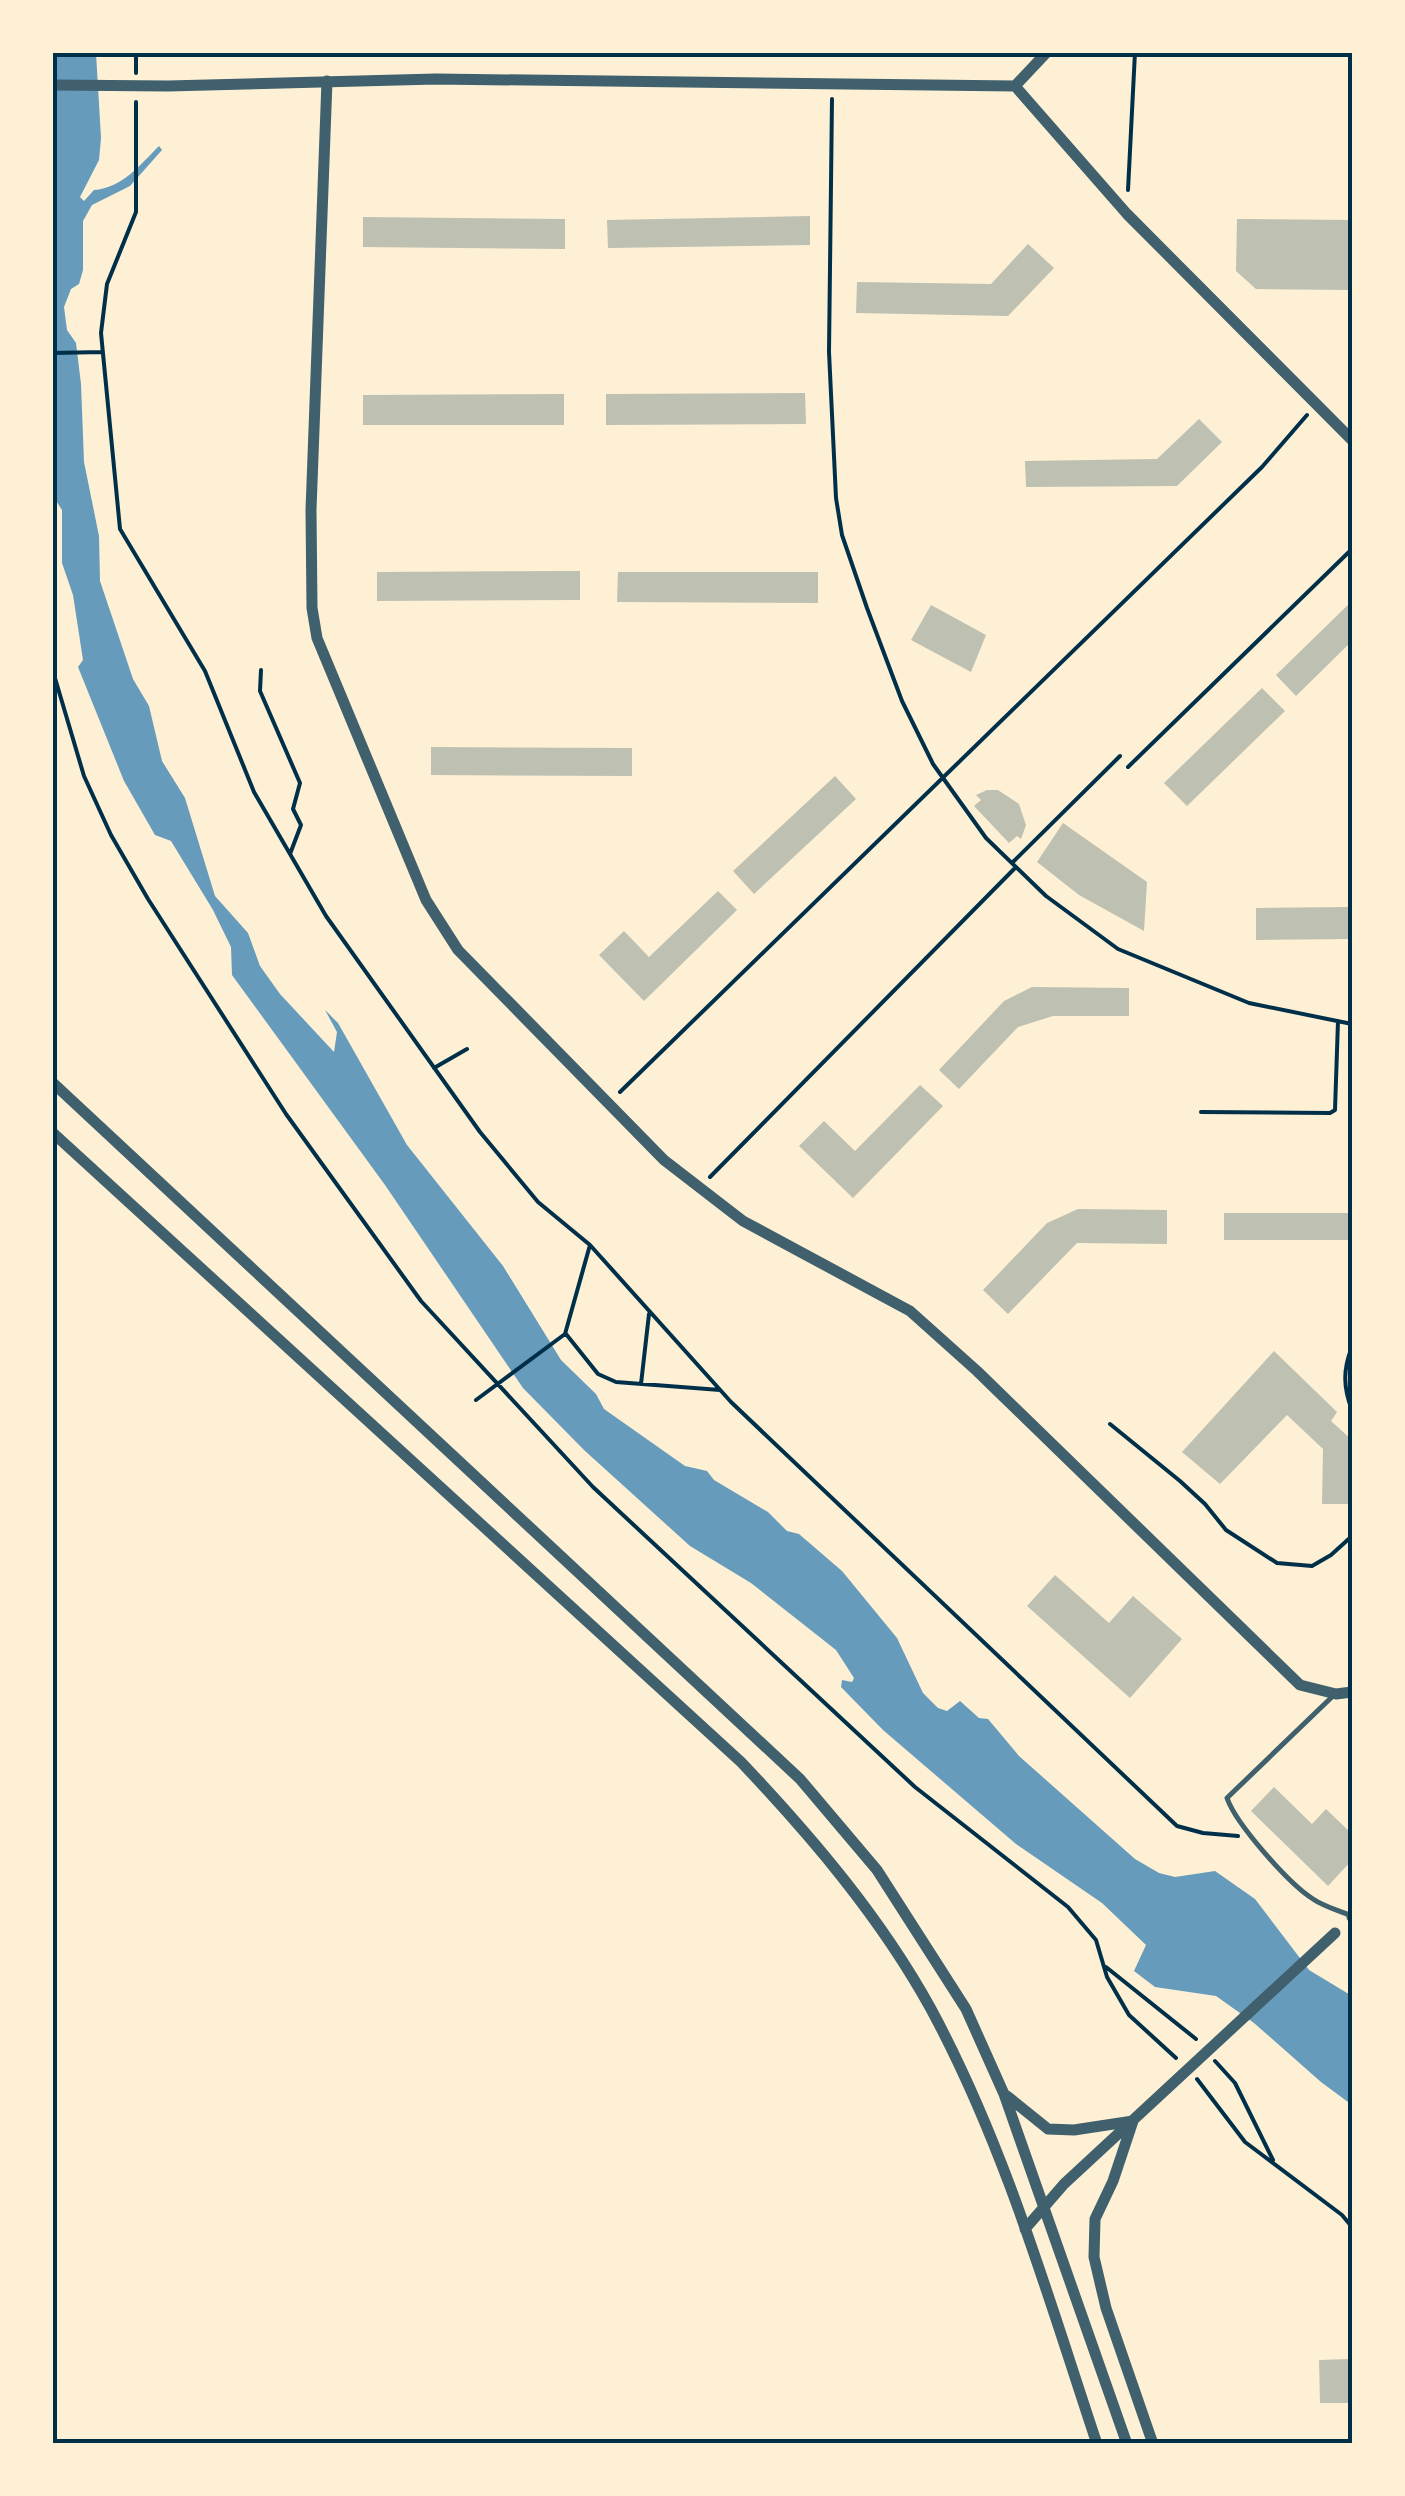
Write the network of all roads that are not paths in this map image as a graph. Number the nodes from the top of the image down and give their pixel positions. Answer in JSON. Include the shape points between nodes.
{"nodes":[{"id":1,"x":1047,"y":52,"type":"edge"},
{"id":2,"x":327,"y":81,"type":"junction"},
{"id":3,"x":52,"y":85,"type":"edge"},
{"id":4,"x":1015,"y":86,"type":"junction"},
{"id":5,"x":1352,"y":440,"type":"edge"},
{"id":6,"x":52,"y":1082,"type":"edge"},
{"id":7,"x":52,"y":1132,"type":"edge"},
{"id":8,"x":1352,"y":1692,"type":"edge"},
{"id":9,"x":1336,"y":1694,"type":"junction"},
{"id":10,"x":1352,"y":1916,"type":"edge"},
{"id":11,"x":1335,"y":1933,"type":"dead end"},
{"id":12,"x":1004,"y":2094,"type":"junction"},
{"id":13,"x":1133,"y":2121,"type":"junction"},
{"id":14,"x":1042,"y":2206,"type":"junction"},
{"id":15,"x":1025,"y":2229,"type":"junction"},
{"id":16,"x":1097,"y":2444,"type":"edge"},
{"id":17,"x":1127,"y":2444,"type":"edge"},
{"id":18,"x":1153,"y":2444,"type":"edge"}],
"edges":[{"from":1,"to":4,"type":"street"},
{"from":2,"to":3,"type":"street"},
{"from":2,"to":4,"type":"street"},
{"from":2,"to":9,"type":"street","via":[[312,608],[317,638],[426,900],[458,950],[664,1160],[743,1222],[910,1310],[1300,1684]]},
{"from":4,"to":5,"type":"street","via":[[1127,214]]},
{"from":6,"to":12,"type":"street","via":[[800,1779],[877,1870],[966,2008]]},
{"from":7,"to":15,"type":"street","via":[[727,1748],[808,1834],[930,2008]]},
{"from":8,"to":9,"type":"street"},
{"from":9,"to":10,"type":"lane","via":[[1227,1798],[1251,1838],[1312,1899]]},
{"from":11,"to":13,"type":"street"},
{"from":12,"to":13,"type":"street","via":[[1048,2129]]},
{"from":12,"to":14,"type":"street"},
{"from":13,"to":14,"type":"street"},
{"from":13,"to":18,"type":"street","via":[[1095,2219],[1094,2257]]},
{"from":14,"to":15,"type":"street"},
{"from":14,"to":17,"type":"street"},
{"from":15,"to":16,"type":"street"}]}
